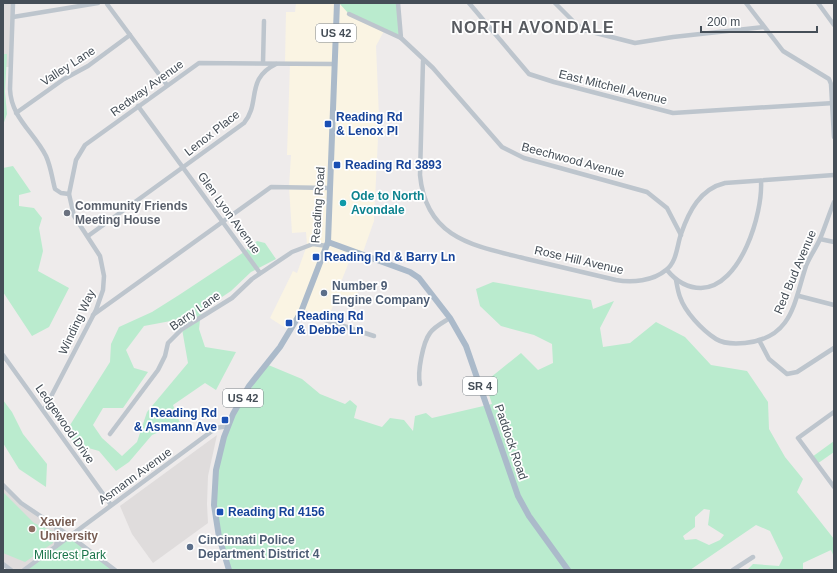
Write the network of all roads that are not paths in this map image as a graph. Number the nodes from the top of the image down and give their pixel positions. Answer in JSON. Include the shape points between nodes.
{"nodes":[{"id":1,"x":13,"y":3,"type":"edge"},
{"id":2,"x":98,"y":3,"type":"edge"},
{"id":3,"x":106,"y":3,"type":"edge"},
{"id":4,"x":337,"y":3,"type":"edge"},
{"id":5,"x":398,"y":3,"type":"edge"},
{"id":6,"x":469,"y":3,"type":"edge"},
{"id":7,"x":555,"y":3,"type":"edge"},
{"id":8,"x":746,"y":3,"type":"edge"},
{"id":9,"x":818,"y":3,"type":"edge"},
{"id":10,"x":349,"y":14,"type":"dead end"},
{"id":11,"x":13,"y":17,"type":"junction"},
{"id":12,"x":264,"y":21,"type":"dead end"},
{"id":13,"x":834,"y":25,"type":"edge"},
{"id":14,"x":764,"y":28,"type":"junction"},
{"id":15,"x":130,"y":35,"type":"junction"},
{"id":16,"x":400,"y":38,"type":"junction"},
{"id":17,"x":423,"y":61,"type":"junction"},
{"id":18,"x":263,"y":63,"type":"junction"},
{"id":19,"x":278,"y":63,"type":"junction"},
{"id":20,"x":334,"y":64,"type":"junction"},
{"id":21,"x":167,"y":86,"type":"junction"},
{"id":22,"x":833,"y":103,"type":"edge"},
{"id":23,"x":138,"y":106,"type":"junction"},
{"id":24,"x":16,"y":113,"type":"junction"},
{"id":25,"x":834,"y":137,"type":"edge"},
{"id":26,"x":183,"y":168,"type":"junction"},
{"id":27,"x":834,"y":175,"type":"edge"},
{"id":28,"x":762,"y":181,"type":"junction"},
{"id":29,"x":330,"y":188,"type":"junction"},
{"id":30,"x":69,"y":194,"type":"junction"},
{"id":31,"x":834,"y":202,"type":"edge"},
{"id":32,"x":223,"y":222,"type":"junction"},
{"id":33,"x":681,"y":235,"type":"junction"},
{"id":34,"x":88,"y":236,"type":"junction"},
{"id":35,"x":820,"y":239,"type":"junction"},
{"id":36,"x":834,"y":242,"type":"edge"},
{"id":37,"x":328,"y":244,"type":"junction"},
{"id":38,"x":667,"y":270,"type":"junction"},
{"id":39,"x":260,"y":273,"type":"junction"},
{"id":40,"x":676,"y":280,"type":"junction"},
{"id":41,"x":799,"y":296,"type":"junction"},
{"id":42,"x":834,"y":305,"type":"edge"},
{"id":43,"x":301,"y":312,"type":"junction"},
{"id":44,"x":92,"y":316,"type":"junction"},
{"id":45,"x":450,"y":318,"type":"junction"},
{"id":46,"x":374,"y":336,"type":"dead end"},
{"id":47,"x":759,"y":340,"type":"junction"},
{"id":48,"x":834,"y":348,"type":"edge"},
{"id":49,"x":3,"y":355,"type":"edge"},
{"id":50,"x":420,"y":384,"type":"dead end"},
{"id":51,"x":44,"y":410,"type":"junction"},
{"id":52,"x":834,"y":412,"type":"edge"},
{"id":53,"x":228,"y":426,"type":"junction"},
{"id":54,"x":110,"y":434,"type":"dead end"},
{"id":55,"x":3,"y":485,"type":"edge"},
{"id":56,"x":834,"y":487,"type":"edge"},
{"id":57,"x":111,"y":505,"type":"junction"},
{"id":58,"x":56,"y":526,"type":"junction"},
{"id":59,"x":70,"y":536,"type":"junction"},
{"id":60,"x":56,"y":546,"type":"junction"},
{"id":61,"x":753,"y":557,"type":"dead end"},
{"id":62,"x":3,"y":564,"type":"edge"},
{"id":63,"x":11,"y":570,"type":"edge"},
{"id":64,"x":24,"y":570,"type":"edge"},
{"id":65,"x":115,"y":570,"type":"edge"},
{"id":66,"x":229,"y":570,"type":"edge"},
{"id":67,"x":568,"y":570,"type":"edge"},
{"id":68,"x":733,"y":570,"type":"edge"}],
"edges":[{"from":1,"to":11,"type":"street"},
{"from":2,"to":11,"type":"street"},
{"from":3,"to":15,"type":"street"},
{"from":4,"to":20,"type":"main road","name":"Reading Road","number":"US 42"},
{"from":5,"to":16,"type":"street"},
{"from":6,"to":22,"type":"street","name":"East Mitchell Avenue","via":[[529,74],[554,82],[673,113]]},
{"from":7,"to":14,"type":"street","via":[[584,30],[635,43],[673,36]]},
{"from":8,"to":14,"type":"street"},
{"from":9,"to":13,"type":"street"},
{"from":10,"to":16,"type":"street","name":"Beechwood Avenue"},
{"from":11,"to":24,"type":"street","via":[[10,93]]},
{"from":12,"to":18,"type":"street"},
{"from":14,"to":22,"type":"street","via":[[783,51],[829,79]]},
{"from":15,"to":21,"type":"street"},
{"from":15,"to":24,"type":"street","name":"Valley Lane"},
{"from":16,"to":17,"type":"street","name":"Beechwood Avenue"},
{"from":17,"to":33,"type":"street","name":"Beechwood Avenue","via":[[433,68],[495,141],[510,152],[647,192],[667,208]]},
{"from":17,"to":38,"type":"street","name":"Rose Hill Avenue","via":[[421,184],[429,208],[446,229],[472,245],[616,280],[640,281]]},
{"from":18,"to":19,"type":"street","name":"Redway Avenue"},
{"from":18,"to":21,"type":"street","name":"Redway Avenue","via":[[200,63]]},
{"from":19,"to":20,"type":"street"},
{"from":19,"to":26,"type":"street","name":"Lenox Place","via":[[268,68],[259,78],[254,89],[252,109],[244,123]]},
{"from":20,"to":29,"type":"main road","name":"Reading Road","number":"US 42"},
{"from":21,"to":23,"type":"street","name":"Redway Avenue"},
{"from":22,"to":25,"type":"street"},
{"from":23,"to":26,"type":"street","name":"Glen Lyon Avenue"},
{"from":23,"to":30,"type":"street","name":"Redway Avenue","via":[[89,142],[81,151],[74,167]]},
{"from":24,"to":30,"type":"street","via":[[45,155],[51,168],[55,189]]},
{"from":26,"to":32,"type":"street","name":"Glen Lyon Avenue"},
{"from":26,"to":34,"type":"street","name":"Lenox Place"},
{"from":27,"to":28,"type":"street"},
{"from":28,"to":33,"type":"street","via":[[724,183],[711,187],[696,201]]},
{"from":28,"to":40,"type":"street","via":[[752,229],[732,272],[720,283],[704,288],[685,285]]},
{"from":29,"to":32,"type":"street","via":[[271,187]]},
{"from":29,"to":37,"type":"main road","name":"Reading Road","number":"US 42"},
{"from":30,"to":34,"type":"street","name":"Winding Way","via":[[74,216]]},
{"from":31,"to":35,"type":"street","name":"Red Bud Avenue"},
{"from":32,"to":39,"type":"street","name":"Glen Lyon Avenue"},
{"from":32,"to":44,"type":"street"},
{"from":33,"to":38,"type":"street","via":[[676,254]]},
{"from":34,"to":44,"type":"street","name":"Winding Way","via":[[100,256],[104,276],[101,297]]},
{"from":35,"to":36,"type":"street"},
{"from":35,"to":41,"type":"street","name":"Red Bud Avenue","via":[[806,266]]},
{"from":37,"to":39,"type":"street","name":"Barry Lane","via":[[299,248]]},
{"from":37,"to":43,"type":"main road","name":"Reading Road","number":"US 42"},
{"from":37,"to":45,"type":"main road","name":"Paddock Road","number":"SR 4","via":[[415,274],[425,283]]},
{"from":38,"to":40,"type":"street"},
{"from":39,"to":54,"type":"street","name":"Barry Lane","via":[[232,298],[174,336],[168,343],[158,370]]},
{"from":40,"to":47,"type":"street","name":"Red Bud Avenue","via":[[682,303],[713,337],[726,343]]},
{"from":41,"to":42,"type":"street"},
{"from":41,"to":47,"type":"street","name":"Red Bud Avenue","via":[[783,325],[774,333]]},
{"from":43,"to":46,"type":"street"},
{"from":43,"to":53,"type":"main road","name":"Reading Road","number":"US 42","via":[[280,347],[249,386]]},
{"from":44,"to":51,"type":"street","name":"Winding Way"},
{"from":45,"to":50,"type":"street","via":[[435,328],[426,340],[418,380]]},
{"from":45,"to":67,"type":"main road","name":"Paddock Road","number":"SR 4","via":[[466,346],[518,496],[529,516]]},
{"from":47,"to":48,"type":"street","via":[[769,359],[787,374],[797,372]]},
{"from":49,"to":51,"type":"street","name":"Ledgewood Drive"},
{"from":51,"to":57,"type":"street","name":"Ledgewood Drive"},
{"from":52,"to":56,"type":"street","via":[[798,438]]},
{"from":53,"to":57,"type":"street","name":"Asmann Avenue","via":[[216,428]]},
{"from":53,"to":66,"type":"main road","name":"Reading Road","number":"US 42","via":[[216,470],[214,505],[219,537]]},
{"from":55,"to":58,"type":"street","via":[[21,503]]},
{"from":57,"to":59,"type":"street","name":"Asmann Avenue"},
{"from":58,"to":59,"type":"street"},
{"from":58,"to":60,"type":"street"},
{"from":59,"to":60,"type":"street","name":"Asmann Avenue"},
{"from":59,"to":65,"type":"street"},
{"from":60,"to":64,"type":"street","name":"Asmann Avenue"},
{"from":61,"to":68,"type":"street"},
{"from":62,"to":63,"type":"street"}]}
